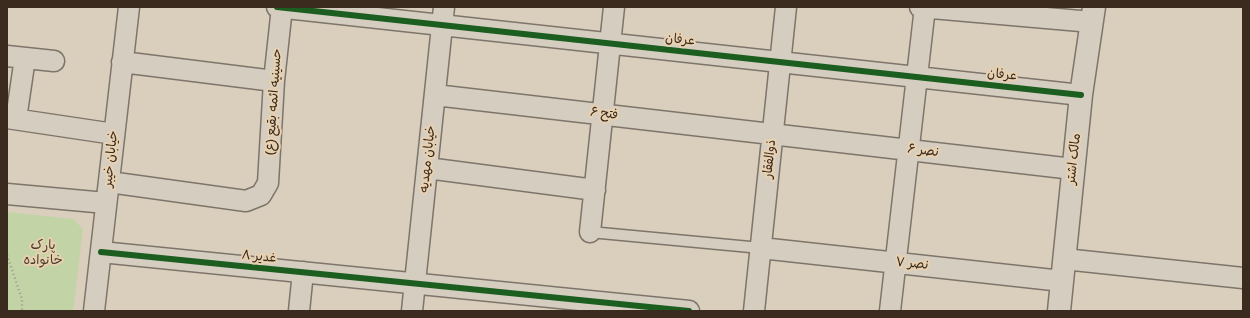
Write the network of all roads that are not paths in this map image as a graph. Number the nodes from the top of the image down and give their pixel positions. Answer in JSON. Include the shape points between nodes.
{"nodes":[{"id":1,"x":129,"y":7,"type":"edge"},
{"id":2,"x":277,"y":7,"type":"edge"},
{"id":3,"x":282,"y":7,"type":"edge"},
{"id":4,"x":614,"y":7,"type":"edge"},
{"id":5,"x":786,"y":7,"type":"edge"},
{"id":6,"x":920,"y":7,"type":"edge"},
{"id":7,"x":925,"y":7,"type":"edge"},
{"id":8,"x":1093,"y":15,"type":"edge"},
{"id":9,"x":443,"y":16,"type":"edge"},
{"id":10,"x":610,"y":43,"type":"junction"},
{"id":11,"x":16,"y":57,"type":"edge"},
{"id":12,"x":54,"y":61,"type":"dead end"},
{"id":13,"x":122,"y":62,"type":"junction"},
{"id":14,"x":780,"y":62,"type":"junction"},
{"id":15,"x":917,"y":77,"type":"junction"},
{"id":16,"x":274,"y":81,"type":"junction"},
{"id":17,"x":435,"y":94,"type":"junction"},
{"id":18,"x":1081,"y":95,"type":"junction"},
{"id":19,"x":603,"y":114,"type":"junction"},
{"id":20,"x":11,"y":119,"type":"edge"},
{"id":21,"x":114,"y":134,"type":"junction"},
{"id":22,"x":773,"y":134,"type":"junction"},
{"id":23,"x":909,"y":149,"type":"junction"},
{"id":24,"x":427,"y":168,"type":"junction"},
{"id":25,"x":1073,"y":169,"type":"junction"},
{"id":26,"x":109,"y":182,"type":"junction"},
{"id":27,"x":594,"y":190,"type":"junction"},
{"id":28,"x":7,"y":194,"type":"edge"},
{"id":29,"x":106,"y":203,"type":"junction"},
{"id":30,"x":590,"y":232,"type":"joint"},
{"id":31,"x":761,"y":248,"type":"junction"},
{"id":32,"x":101,"y":252,"type":"junction"},
{"id":33,"x":1064,"y":259,"type":"junction"},
{"id":34,"x":895,"y":262,"type":"junction"},
{"id":35,"x":303,"y":272,"type":"junction"},
{"id":36,"x":1243,"y":278,"type":"edge"},
{"id":37,"x":1062,"y":281,"type":"junction"},
{"id":38,"x":415,"y":283,"type":"junction"},
{"id":39,"x":526,"y":303,"type":"edge"},
{"id":40,"x":94,"y":311,"type":"edge"},
{"id":41,"x":299,"y":311,"type":"edge"},
{"id":42,"x":412,"y":311,"type":"edge"},
{"id":43,"x":688,"y":311,"type":"edge"},
{"id":44,"x":754,"y":311,"type":"edge"},
{"id":45,"x":890,"y":311,"type":"edge"},
{"id":46,"x":1059,"y":311,"type":"edge"}],
"edges":[{"from":1,"to":13,"type":"street","name":"خیابان خیبر"},
{"from":2,"to":3,"type":"street","name":"عرفان"},
{"from":3,"to":9,"type":"street","name":"عرفان"},
{"from":3,"to":16,"type":"street","name":"حسینیه ائمه بقیع (ع)"},
{"from":4,"to":10,"type":"street"},
{"from":5,"to":14,"type":"street","name":"ذوالفقار"},
{"from":6,"to":7,"type":"street"},
{"from":7,"to":8,"type":"street"},
{"from":7,"to":15,"type":"street"},
{"from":8,"to":18,"type":"street","name":"مالک اشتر"},
{"from":9,"to":10,"type":"street","name":"عرفان"},
{"from":9,"to":17,"type":"street","name":"خیابان مهدیه"},
{"from":10,"to":14,"type":"street","name":"عرفان"},
{"from":10,"to":19,"type":"street"},
{"from":11,"to":12,"type":"street"},
{"from":11,"to":20,"type":"street"},
{"from":13,"to":16,"type":"street"},
{"from":13,"to":21,"type":"street","name":"خیابان خیبر"},
{"from":14,"to":15,"type":"street","name":"عرفان"},
{"from":14,"to":22,"type":"street","name":"ذوالفقار"},
{"from":15,"to":18,"type":"street","name":"عرفان"},
{"from":15,"to":23,"type":"street"},
{"from":16,"to":26,"type":"street","name":"حسینیه ائمه بقیع (ع)","via":[[268,183],[261,195],[246,201]]},
{"from":17,"to":19,"type":"street","name":"فتح ۶"},
{"from":17,"to":24,"type":"street","name":"خیابان مهدیه"},
{"from":18,"to":25,"type":"street","name":"مالک اشتر"},
{"from":19,"to":22,"type":"street","name":"فتح ۶"},
{"from":19,"to":27,"type":"street"},
{"from":20,"to":21,"type":"street"},
{"from":21,"to":26,"type":"street","name":"خیابان خیبر"},
{"from":22,"to":23,"type":"street","name":"نصر ۶"},
{"from":22,"to":31,"type":"street","name":"ذوالفقار"},
{"from":23,"to":25,"type":"street","name":"نصر ۶"},
{"from":23,"to":34,"type":"street"},
{"from":24,"to":27,"type":"street"},
{"from":24,"to":38,"type":"street","name":"خیابان مهدیه"},
{"from":25,"to":33,"type":"street","name":"مالک اشتر"},
{"from":26,"to":29,"type":"street","name":"خیابان خیبر"},
{"from":27,"to":30,"type":"street"},
{"from":28,"to":29,"type":"street"},
{"from":29,"to":32,"type":"street","name":"خیابان خیبر"},
{"from":30,"to":31,"type":"lane"},
{"from":31,"to":34,"type":"street","name":"نصر ۷"},
{"from":31,"to":44,"type":"street","name":"ذوالفقار"},
{"from":32,"to":35,"type":"street","name":"غدیر ۸"},
{"from":32,"to":40,"type":"street","name":"خیابان خیبر"},
{"from":33,"to":36,"type":"street"},
{"from":33,"to":37,"type":"street","name":"مالک اشتر"},
{"from":34,"to":37,"type":"street","name":"نصر ۷"},
{"from":34,"to":45,"type":"street"},
{"from":35,"to":38,"type":"street","name":"غدیر ۸"},
{"from":35,"to":41,"type":"street"},
{"from":37,"to":46,"type":"street","name":"مالک اشتر"},
{"from":38,"to":39,"type":"street","name":"غدیر ۸"},
{"from":38,"to":42,"type":"street","name":"خیابان مهدیه"},
{"from":39,"to":43,"type":"street","name":"غدیر ۸"}]}
